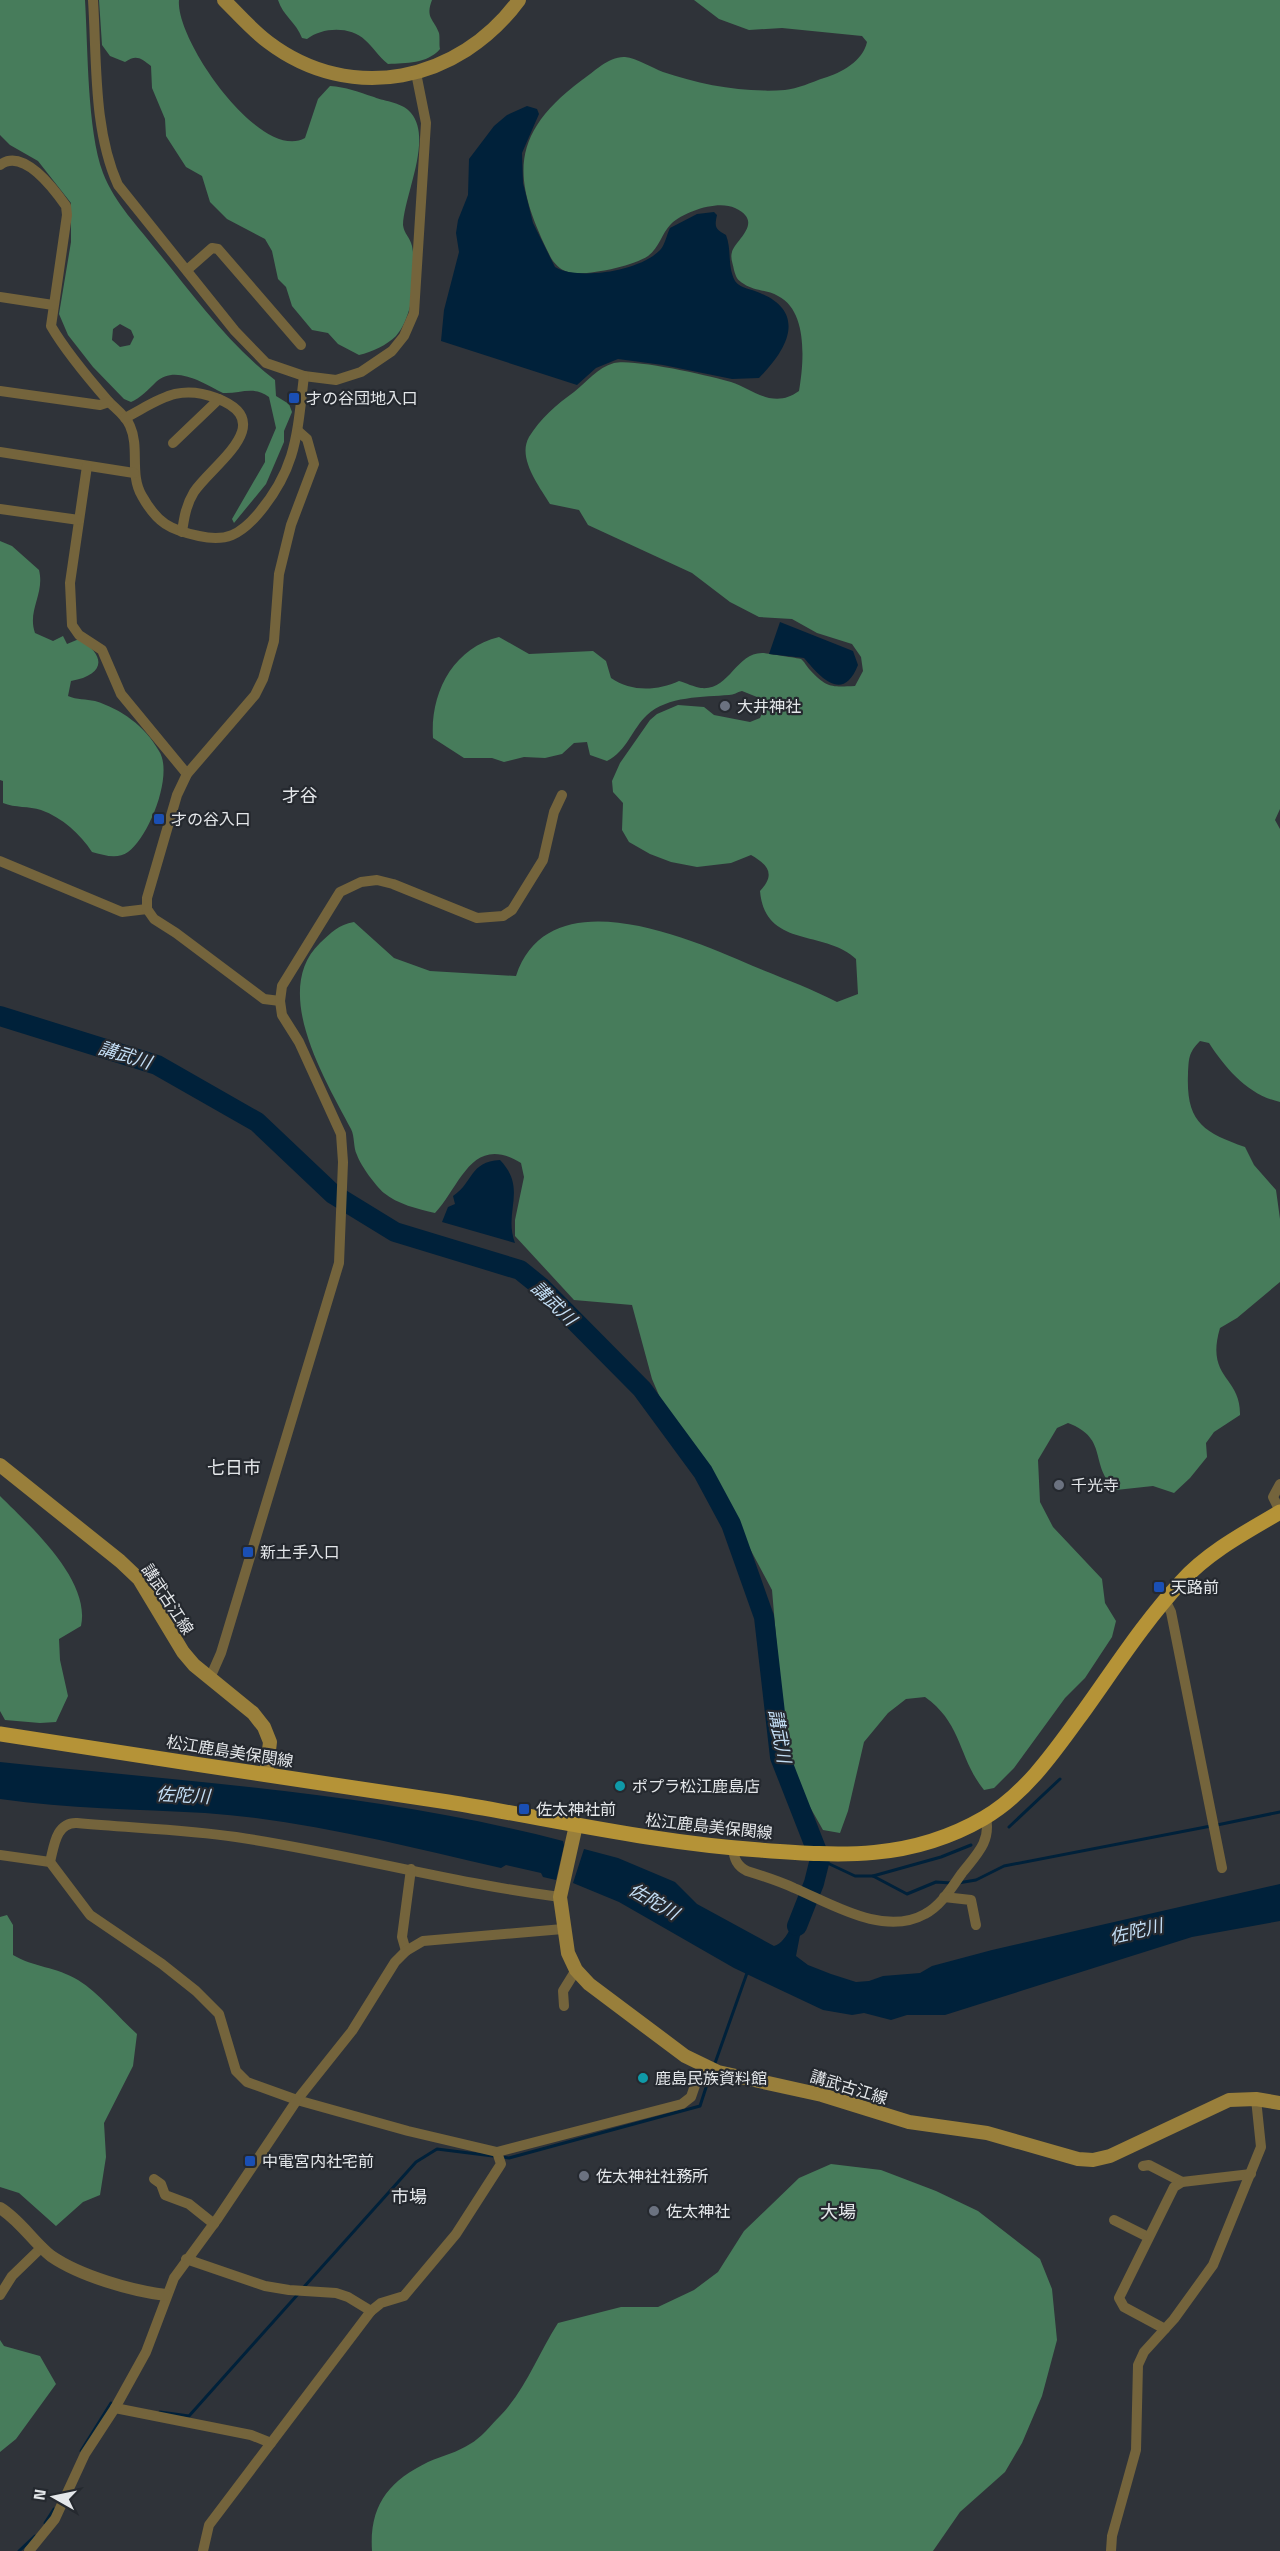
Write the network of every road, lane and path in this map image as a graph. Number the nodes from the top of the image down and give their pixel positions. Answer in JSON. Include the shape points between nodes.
{"nodes":[{"id":1,"x":93,"y":0,"type":"edge"},
{"id":2,"x":224,"y":0,"type":"edge"},
{"id":3,"x":519,"y":0,"type":"edge"},
{"id":4,"x":416,"y":73,"type":"junction"},
{"id":5,"x":0,"y":165,"type":"edge"},
{"id":6,"x":187,"y":270,"type":"junction"},
{"id":7,"x":0,"y":297,"type":"edge"},
{"id":8,"x":53,"y":305,"type":"junction"},
{"id":9,"x":301,"y":345,"type":"dead end"},
{"id":10,"x":304,"y":375,"type":"junction"},
{"id":11,"x":0,"y":391,"type":"edge"},
{"id":12,"x":219,"y":399,"type":"junction"},
{"id":13,"x":109,"y":402,"type":"junction"},
{"id":14,"x":125,"y":418,"type":"junction"},
{"id":15,"x":298,"y":431,"type":"junction"},
{"id":16,"x":173,"y":443,"type":"dead end"},
{"id":17,"x":0,"y":452,"type":"edge"},
{"id":18,"x":87,"y":466,"type":"junction"},
{"id":19,"x":134,"y":473,"type":"junction"},
{"id":20,"x":0,"y":509,"type":"edge"},
{"id":21,"x":79,"y":520,"type":"junction"},
{"id":22,"x":182,"y":532,"type":"junction"},
{"id":23,"x":187,"y":774,"type":"junction"},
{"id":24,"x":562,"y":795,"type":"dead end"},
{"id":25,"x":0,"y":861,"type":"edge"},
{"id":26,"x":147,"y":909,"type":"junction"},
{"id":27,"x":280,"y":1000,"type":"junction"},
{"id":28,"x":0,"y":1465,"type":"edge"},
{"id":29,"x":1280,"y":1484,"type":"edge"},
{"id":30,"x":1280,"y":1511,"type":"edge"},
{"id":31,"x":1165,"y":1600,"type":"junction"},
{"id":32,"x":210,"y":1678,"type":"junction"},
{"id":33,"x":0,"y":1734,"type":"edge"},
{"id":34,"x":266,"y":1775,"type":"junction"},
{"id":35,"x":986,"y":1817,"type":"junction"},
{"id":36,"x":575,"y":1832,"type":"junction"},
{"id":37,"x":733,"y":1848,"type":"junction"},
{"id":38,"x":0,"y":1855,"type":"edge"},
{"id":39,"x":50,"y":1862,"type":"junction"},
{"id":40,"x":1222,"y":1868,"type":"dead end"},
{"id":41,"x":411,"y":1869,"type":"junction"},
{"id":42,"x":560,"y":1891,"type":"junction"},
{"id":43,"x":945,"y":1897,"type":"junction"},
{"id":44,"x":976,"y":1925,"type":"dead end"},
{"id":45,"x":563,"y":1929,"type":"junction"},
{"id":46,"x":406,"y":1951,"type":"junction"},
{"id":47,"x":576,"y":1970,"type":"junction"},
{"id":48,"x":564,"y":2006,"type":"dead end"},
{"id":49,"x":708,"y":2068,"type":"junction"},
{"id":50,"x":1256,"y":2099,"type":"junction"},
{"id":51,"x":297,"y":2100,"type":"junction"},
{"id":52,"x":1280,"y":2103,"type":"edge"},
{"id":53,"x":498,"y":2156,"type":"junction"},
{"id":54,"x":1143,"y":2166,"type":"dead end"},
{"id":55,"x":1251,"y":2174,"type":"junction"},
{"id":56,"x":153,"y":2179,"type":"dead end"},
{"id":57,"x":1182,"y":2182,"type":"junction"},
{"id":58,"x":0,"y":2208,"type":"edge"},
{"id":59,"x":1114,"y":2220,"type":"dead end"},
{"id":60,"x":214,"y":2224,"type":"junction"},
{"id":61,"x":1148,"y":2237,"type":"junction"},
{"id":62,"x":42,"y":2247,"type":"junction"},
{"id":63,"x":186,"y":2259,"type":"junction"},
{"id":64,"x":0,"y":2295,"type":"edge"},
{"id":65,"x":166,"y":2295,"type":"junction"},
{"id":66,"x":370,"y":2311,"type":"junction"},
{"id":67,"x":1165,"y":2329,"type":"junction"},
{"id":68,"x":115,"y":2408,"type":"junction"},
{"id":69,"x":271,"y":2443,"type":"junction"},
{"id":70,"x":29,"y":2551,"type":"edge"},
{"id":71,"x":203,"y":2551,"type":"edge"},
{"id":72,"x":1111,"y":2551,"type":"edge"}],
"edges":[{"from":1,"to":6,"type":"street","via":[[102,135],[108,162],[118,185],[137,211]]},
{"from":2,"to":4,"type":"main road","via":[[268,42],[316,68],[369,78]]},
{"from":3,"to":4,"type":"main road","via":[[504,21],[465,52]]},
{"from":4,"to":10,"type":"street","via":[[426,123],[417,295],[411,323],[393,351],[361,372],[336,380]]},
{"from":5,"to":8,"type":"street","via":[[15,160],[26,163],[66,206]]},
{"from":6,"to":9,"type":"street","via":[[212,249],[218,249]]},
{"from":6,"to":10,"type":"street","via":[[235,332],[266,363]]},
{"from":7,"to":8,"type":"street"},
{"from":8,"to":13,"type":"street","via":[[51,326]]},
{"from":10,"to":15,"type":"street"},
{"from":11,"to":13,"type":"street","via":[[100,405]]},
{"from":12,"to":14,"type":"street","via":[[179,392]]},
{"from":12,"to":16,"type":"street"},
{"from":12,"to":22,"type":"street","via":[[240,417],[241,439],[195,491]]},
{"from":13,"to":14,"type":"street"},
{"from":14,"to":19,"type":"street","via":[[132,434]]},
{"from":15,"to":22,"type":"street","via":[[282,483],[242,531],[218,540]]},
{"from":15,"to":23,"type":"street","via":[[307,439],[314,464],[291,525],[279,574],[274,641],[263,679],[255,695]]},
{"from":17,"to":18,"type":"street"},
{"from":18,"to":19,"type":"street"},
{"from":18,"to":21,"type":"street"},
{"from":19,"to":22,"type":"street","via":[[151,511],[164,525]]},
{"from":20,"to":21,"type":"street"},
{"from":21,"to":23,"type":"street","via":[[70,583],[72,625],[79,635],[102,650],[121,694]]},
{"from":23,"to":26,"type":"street","via":[[152,878]]},
{"from":24,"to":27,"type":"street","via":[[543,860],[512,910],[496,917],[477,918],[393,884],[361,882],[340,892],[282,986]]},
{"from":25,"to":26,"type":"street","via":[[122,912]]},
{"from":26,"to":27,"type":"street","via":[[154,920],[264,999]]},
{"from":27,"to":32,"type":"street","via":[[282,1015],[299,1042],[341,1134],[336,1279]]},
{"from":28,"to":32,"type":"main road","name":"講武古江線","via":[[139,1579],[183,1652]]},
{"from":29,"to":30,"type":"street","via":[[1273,1497]]},
{"from":30,"to":31,"type":"main road","name":"松江鹿島美保関線","via":[[1230,1541]]},
{"from":31,"to":35,"type":"main road","name":"松江鹿島美保関線","via":[[1056,1749],[1027,1784]]},
{"from":31,"to":40,"type":"street","via":[[1171,1612]]},
{"from":32,"to":34,"type":"main road","name":"講武古江線","via":[[264,1727],[270,1742]]},
{"from":33,"to":34,"type":"main road","name":"松江鹿島美保関線"},
{"from":34,"to":36,"type":"main road","name":"松江鹿島美保関線"},
{"from":35,"to":37,"type":"main road","name":"松江鹿島美保関線","via":[[939,1840],[906,1849],[842,1856]]},
{"from":35,"to":43,"type":"street","via":[[986,1841]]},
{"from":36,"to":37,"type":"main road","name":"松江鹿島美保関線"},
{"from":36,"to":42,"type":"main road","name":"講武古江線"},
{"from":37,"to":43,"type":"street","via":[[740,1867],[864,1917],[896,1922],[927,1914]]},
{"from":38,"to":39,"type":"street"},
{"from":39,"to":41,"type":"street","via":[[59,1832],[69,1822],[234,1837]]},
{"from":39,"to":51,"type":"street","via":[[90,1915],[162,1964],[219,2014],[240,2076],[269,2092]]},
{"from":41,"to":42,"type":"street","via":[[510,1891]]},
{"from":41,"to":46,"type":"street","via":[[402,1937]]},
{"from":42,"to":45,"type":"main road","name":"講武古江線"},
{"from":43,"to":44,"type":"street","via":[[971,1900]]},
{"from":45,"to":46,"type":"street","via":[[423,1941]]},
{"from":45,"to":47,"type":"main road","name":"講武古江線"},
{"from":46,"to":51,"type":"street","via":[[352,2031]]},
{"from":47,"to":48,"type":"street","via":[[563,1991]]},
{"from":47,"to":49,"type":"main road","name":"講武古江線","via":[[664,2042]]},
{"from":49,"to":50,"type":"main road","name":"講武古江線","via":[[822,2094],[909,2122],[987,2133],[1093,2160],[1110,2156],[1214,2104]]},
{"from":49,"to":53,"type":"street","via":[[691,2097],[682,2104]]},
{"from":50,"to":52,"type":"main road","name":"講武古江線"},
{"from":50,"to":55,"type":"street","via":[[1261,2147]]},
{"from":51,"to":53,"type":"street"},
{"from":51,"to":60,"type":"street"},
{"from":53,"to":66,"type":"street","via":[[501,2164],[481,2197],[431,2265],[404,2296]]},
{"from":54,"to":57,"type":"street","via":[[1149,2165]]},
{"from":55,"to":57,"type":"street"},
{"from":55,"to":67,"type":"street","via":[[1213,2265]]},
{"from":56,"to":60,"type":"street","via":[[161,2184],[165,2195],[189,2204]]},
{"from":57,"to":61,"type":"street","via":[[1173,2187]]},
{"from":58,"to":62,"type":"street"},
{"from":59,"to":61,"type":"street"},
{"from":60,"to":63,"type":"street"},
{"from":61,"to":67,"type":"street","via":[[1119,2300],[1124,2307]]},
{"from":62,"to":64,"type":"street","via":[[12,2276]]},
{"from":62,"to":65,"type":"street","via":[[51,2256],[80,2270],[141,2292]]},
{"from":63,"to":65,"type":"street"},
{"from":63,"to":66,"type":"street","via":[[238,2278],[302,2292],[336,2293]]},
{"from":65,"to":68,"type":"street","via":[[146,2352]]},
{"from":66,"to":69,"type":"street"},
{"from":67,"to":72,"type":"street","via":[[1138,2365],[1136,2450]]},
{"from":68,"to":69,"type":"street","via":[[251,2435]]},
{"from":68,"to":70,"type":"street","via":[[85,2454],[55,2519]]},
{"from":69,"to":71,"type":"street","via":[[209,2525]]}]}
